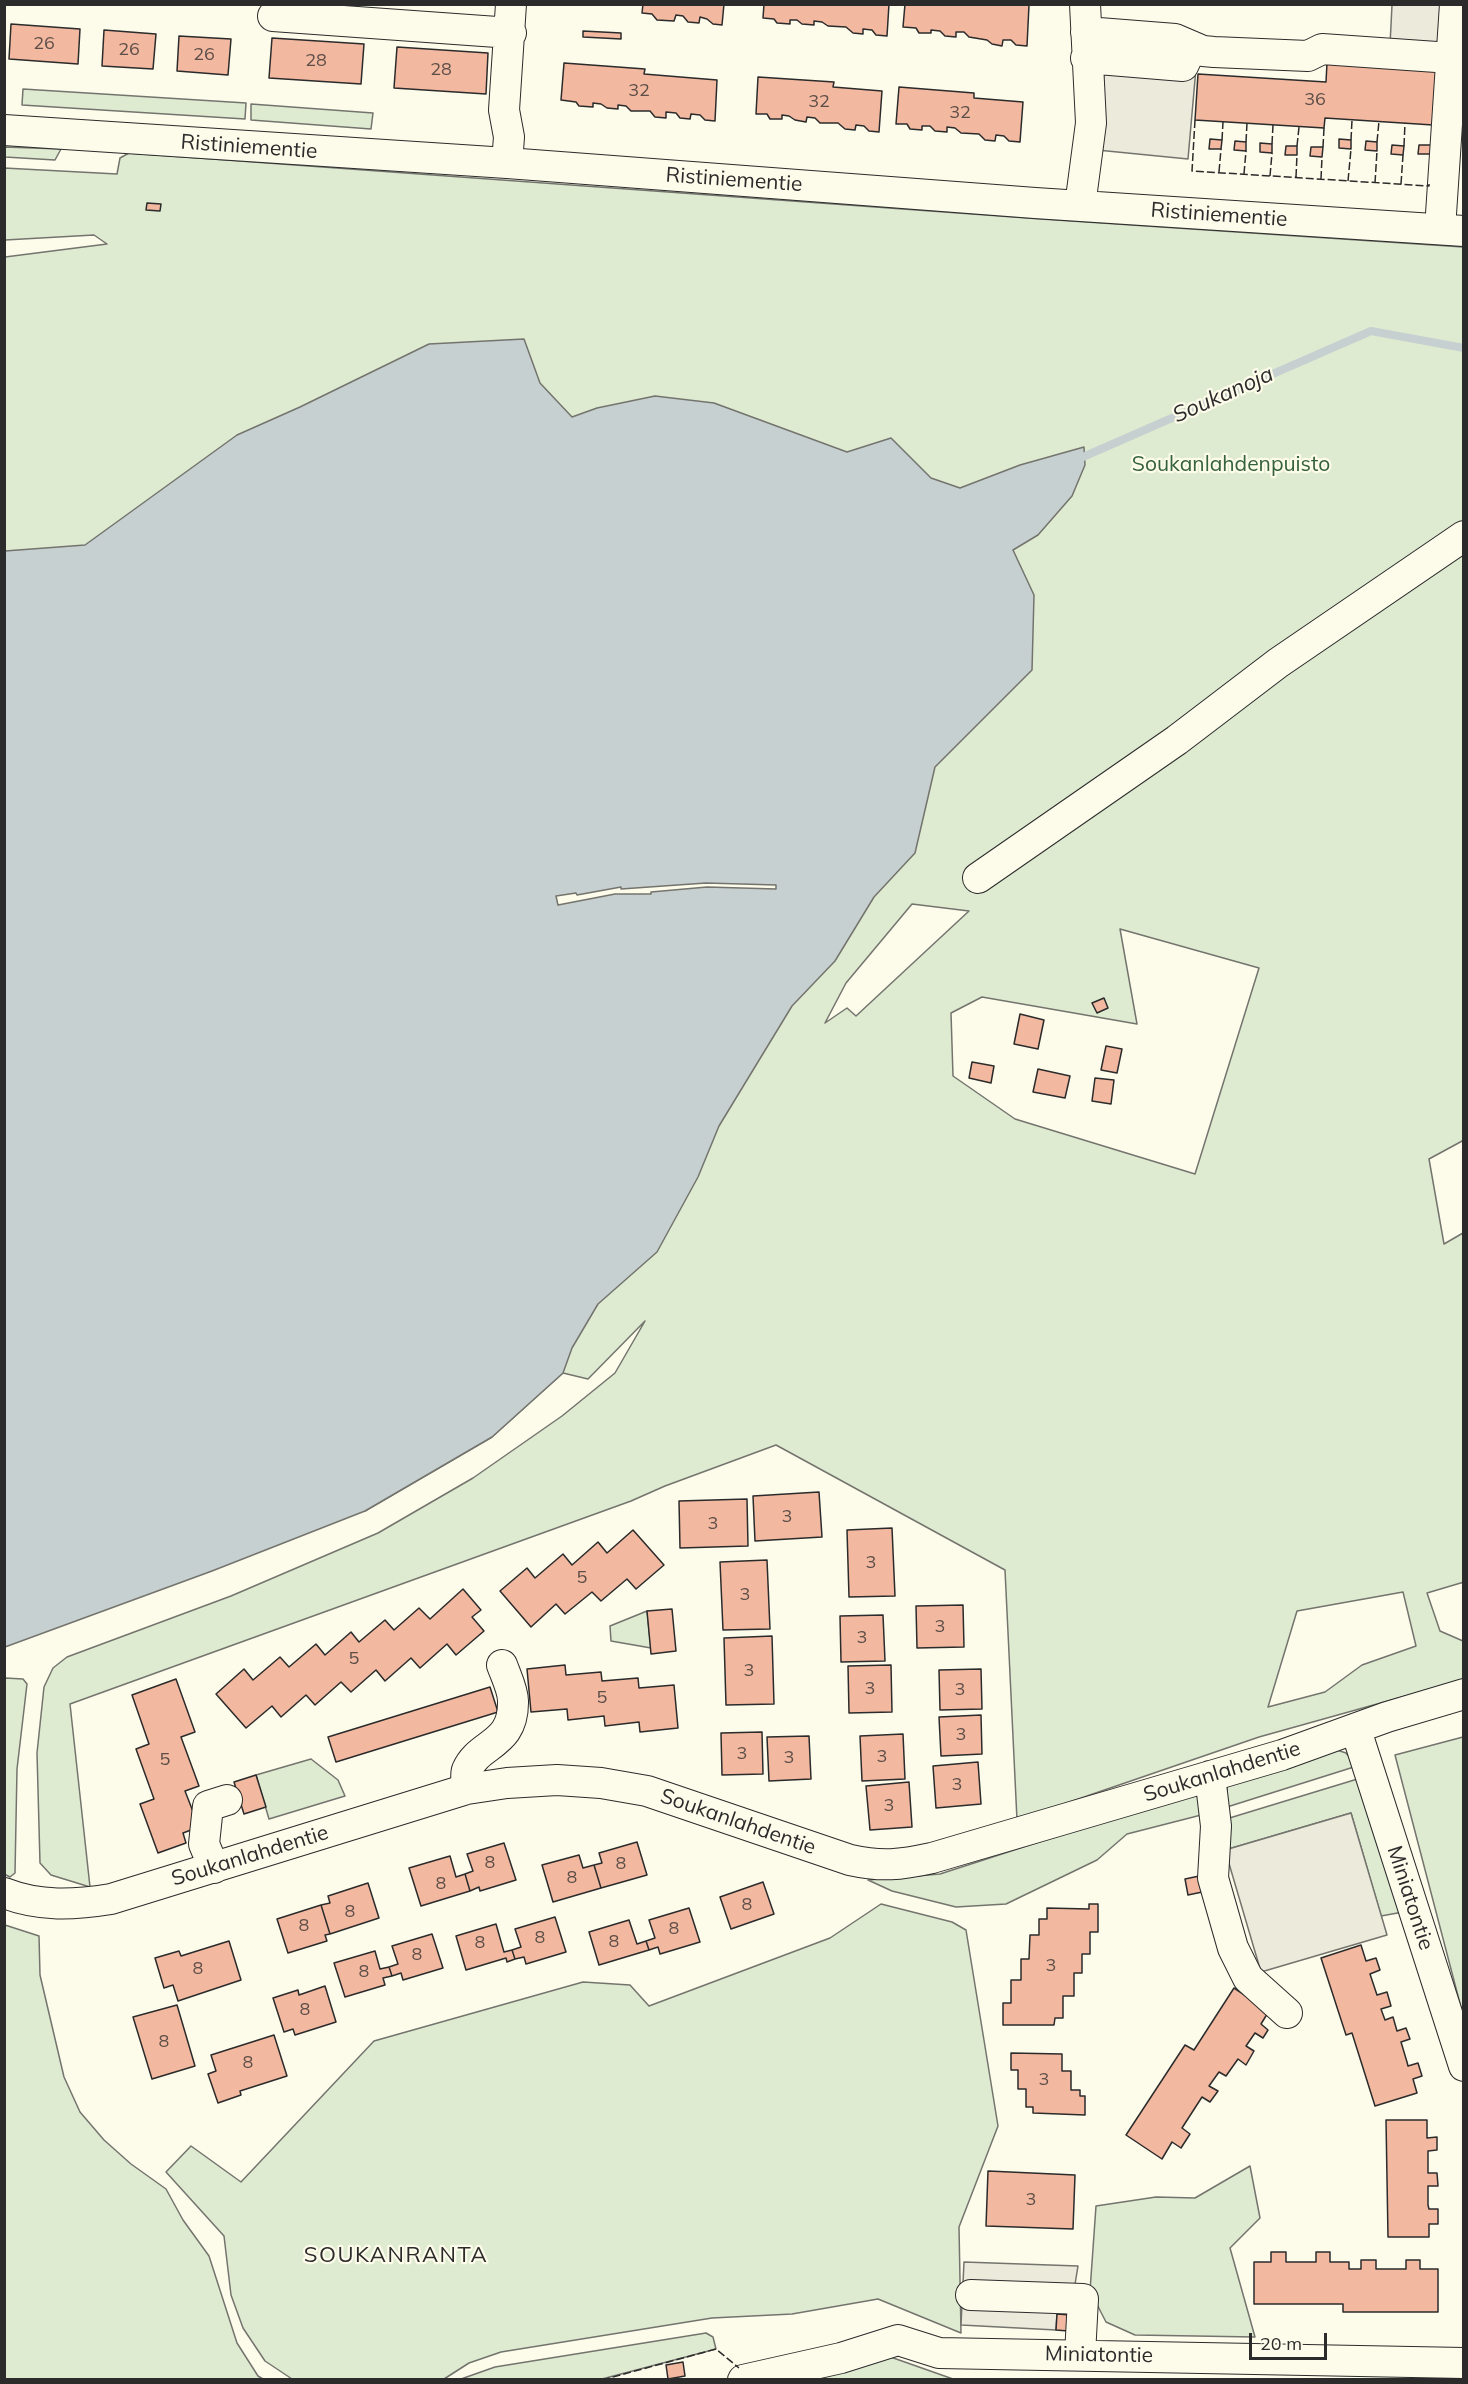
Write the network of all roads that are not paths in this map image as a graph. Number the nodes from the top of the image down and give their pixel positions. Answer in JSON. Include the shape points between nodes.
{"nodes":[{"id":1,"x":534,"y":4,"type":"edge"},
{"id":2,"x":1455,"y":4,"type":"edge"},
{"id":3,"x":273,"y":16,"type":"dead end"},
{"id":4,"x":511,"y":19,"type":"edge"},
{"id":5,"x":1086,"y":31,"type":"edge"},
{"id":6,"x":1451,"y":58,"type":"junction"},
{"id":7,"x":4,"y":130,"type":"edge"},
{"id":8,"x":508,"y":150,"type":"junction"},
{"id":9,"x":1454,"y":150,"type":"edge"},
{"id":10,"x":1080,"y":206,"type":"junction"},
{"id":11,"x":1452,"y":230,"type":"edge"},
{"id":12,"x":1464,"y":536,"type":"edge"},
{"id":13,"x":978,"y":878,"type":"dead end"},
{"id":14,"x":502,"y":1665,"type":"dead end"},
{"id":15,"x":1464,"y":1694,"type":"edge"},
{"id":16,"x":1356,"y":1730,"type":"junction"},
{"id":17,"x":1210,"y":1776,"type":"junction"},
{"id":18,"x":467,"y":1789,"type":"junction"},
{"id":19,"x":227,"y":1800,"type":"dead end"},
{"id":20,"x":214,"y":1868,"type":"junction"},
{"id":21,"x":4,"y":1893,"type":"edge"},
{"id":22,"x":1287,"y":2013,"type":"dead end"},
{"id":23,"x":1464,"y":2066,"type":"edge"},
{"id":24,"x":971,"y":2295,"type":"dead end"},
{"id":25,"x":1075,"y":2363,"type":"edge"},
{"id":26,"x":1464,"y":2363,"type":"edge"},
{"id":27,"x":742,"y":2379,"type":"edge"}],
"edges":[{"from":1,"to":8,"type":"street"},
{"from":2,"to":6,"type":"street"},
{"from":3,"to":4,"type":"street"},
{"from":4,"to":8,"type":"street","via":[[504,110]]},
{"from":5,"to":6,"type":"street","via":[[1183,66],[1192,47],[1214,52],[1308,56],[1322,49]]},
{"from":5,"to":10,"type":"street","via":[[1091,123]]},
{"from":6,"to":9,"type":"street"},
{"from":7,"to":8,"type":"street","name":"Ristiniementie"},
{"from":8,"to":10,"type":"street","name":"Ristiniementie"},
{"from":9,"to":11,"type":"street"},
{"from":10,"to":11,"type":"street","name":"Ristiniementie"},
{"from":12,"to":13,"type":"street","via":[[1278,663],[1177,740]]},
{"from":14,"to":18,"type":"street","via":[[513,1700],[512,1716],[505,1733],[467,1771]]},
{"from":15,"to":16,"type":"street","name":"Soukanlahdentie"},
{"from":16,"to":17,"type":"street","name":"Soukanlahdentie"},
{"from":16,"to":23,"type":"street","name":"Miniatontie"},
{"from":17,"to":18,"type":"street","name":"Soukanlahdentie","via":[[932,1858],[874,1866],[647,1791],[557,1780]]},
{"from":17,"to":22,"type":"street","via":[[1216,1826],[1213,1878],[1233,1948],[1248,1977]]},
{"from":18,"to":20,"type":"street","name":"Soukanlahdentie"},
{"from":19,"to":20,"type":"street","via":[[208,1806],[204,1844]]},
{"from":20,"to":21,"type":"street","name":"Soukanlahdentie","via":[[111,1899],[77,1904],[35,1902]]},
{"from":24,"to":25,"type":"street","via":[[1083,2299]]},
{"from":25,"to":26,"type":"street","name":"Miniatontie"},
{"from":25,"to":27,"type":"street","name":"Miniatontie","via":[[939,2353],[898,2340],[841,2358]]}]}
